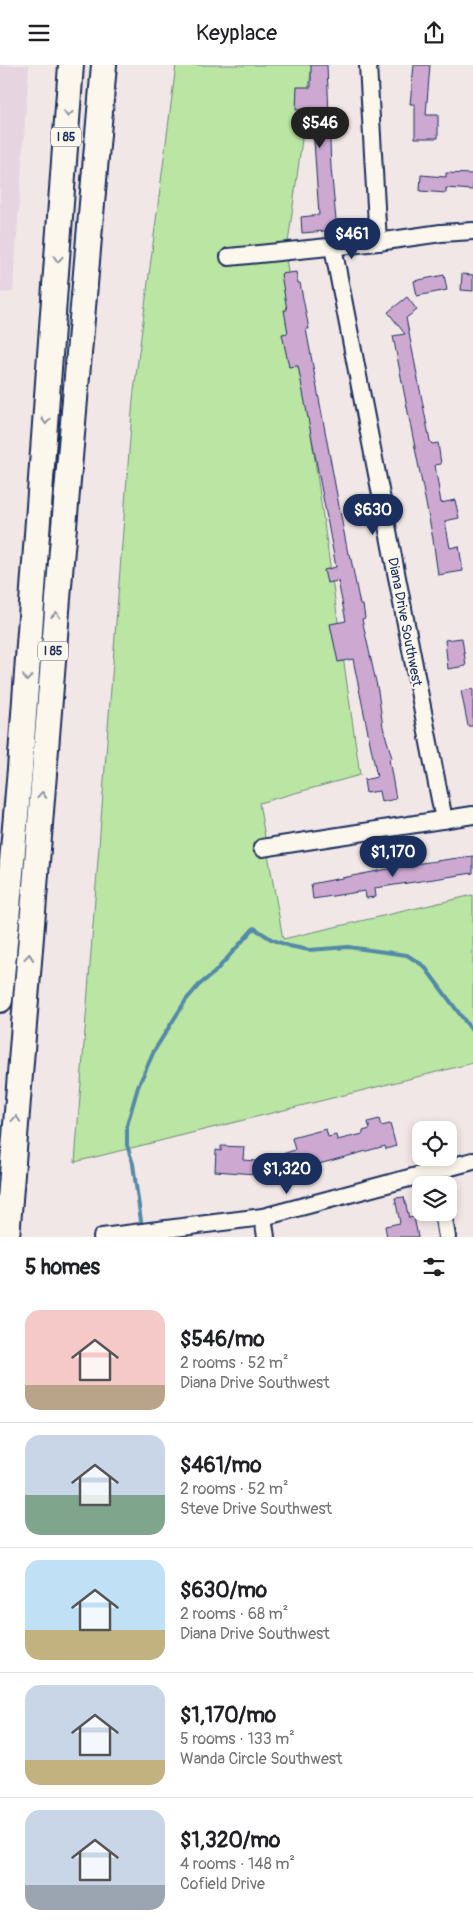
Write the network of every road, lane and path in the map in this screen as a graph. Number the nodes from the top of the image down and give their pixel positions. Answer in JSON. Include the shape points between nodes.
{"nodes":[{"id":1,"x":72,"y":65,"type":"edge"},
{"id":2,"x":104,"y":65,"type":"edge"},
{"id":3,"x":368,"y":65,"type":"edge"},
{"id":4,"x":473,"y":231,"type":"edge"},
{"id":5,"x":378,"y":242,"type":"junction"},
{"id":6,"x":333,"y":247,"type":"junction"},
{"id":7,"x":229,"y":257,"type":"dead end"},
{"id":8,"x":473,"y":815,"type":"edge"},
{"id":9,"x":444,"y":820,"type":"junction"},
{"id":10,"x":262,"y":848,"type":"dead end"},
{"id":11,"x":0,"y":1000,"type":"edge"},
{"id":12,"x":473,"y":1161,"type":"edge"},
{"id":13,"x":441,"y":1176,"type":"edge"},
{"id":14,"x":412,"y":1184,"type":"edge"},
{"id":15,"x":263,"y":1217,"type":"junction"},
{"id":16,"x":444,"y":1221,"type":"edge"},
{"id":17,"x":8,"y":1237,"type":"edge"},
{"id":18,"x":102,"y":1237,"type":"edge"},
{"id":19,"x":266,"y":1237,"type":"edge"},
{"id":20,"x":447,"y":1237,"type":"edge"}],
"edges":[{"from":1,"to":11,"type":"highway","number":"I 85","one_way":true},
{"from":17,"to":2,"type":"highway","number":"I 85","one_way":true,"via":[[61,551]]},
{"from":3,"to":5,"type":"street"},
{"from":4,"to":5,"type":"street"},
{"from":5,"to":6,"type":"street"},
{"from":6,"to":7,"type":"street"},
{"from":6,"to":9,"type":"street","name":"Diana Drive Southwest"},
{"from":8,"to":9,"type":"street"},
{"from":9,"to":10,"type":"street"},
{"from":12,"to":13,"type":"street"},
{"from":14,"to":15,"type":"street"},
{"from":15,"to":18,"type":"street"},
{"from":15,"to":19,"type":"street"},
{"from":16,"to":20,"type":"street"}]}
